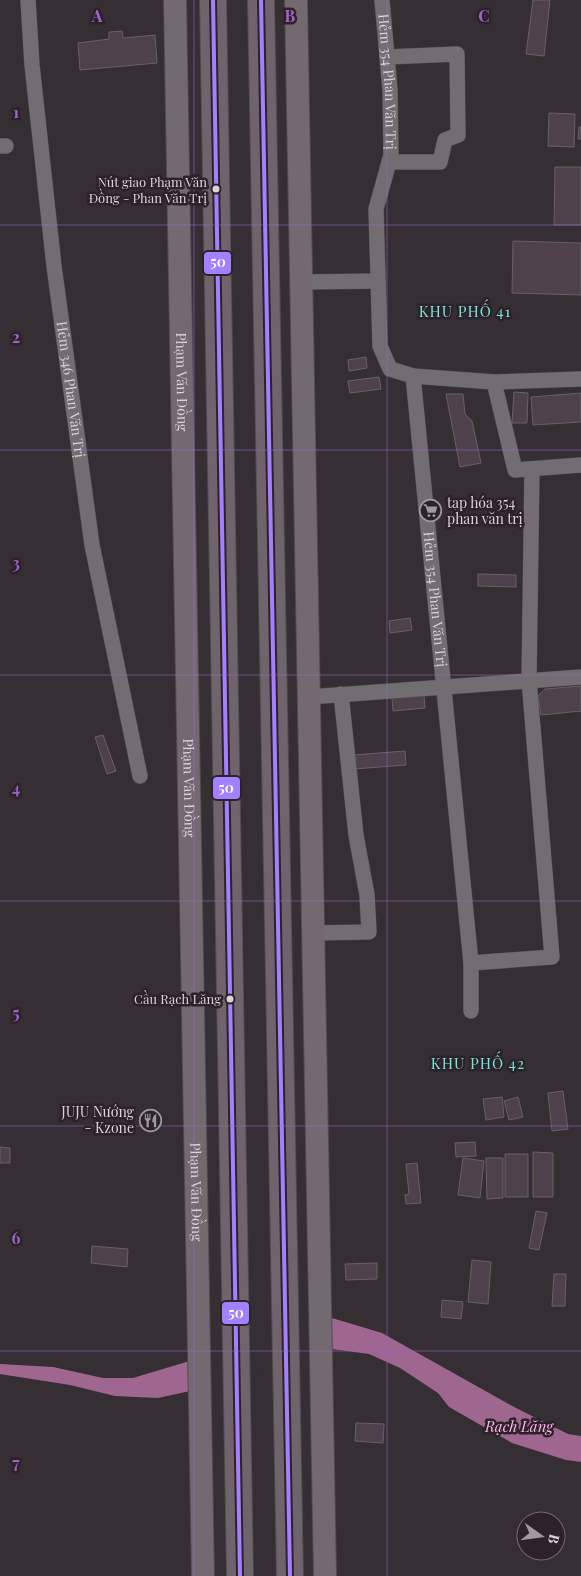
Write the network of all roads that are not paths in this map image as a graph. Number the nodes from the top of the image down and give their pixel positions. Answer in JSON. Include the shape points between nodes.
{"nodes":[{"id":1,"x":28,"y":0,"type":"edge"},
{"id":2,"x":175,"y":0,"type":"edge"},
{"id":3,"x":213,"y":0,"type":"edge"},
{"id":4,"x":261,"y":0,"type":"edge"},
{"id":5,"x":296,"y":0,"type":"edge"},
{"id":6,"x":382,"y":0,"type":"edge"},
{"id":7,"x":387,"y":57,"type":"junction"},
{"id":8,"x":389,"y":162,"type":"junction"},
{"id":9,"x":300,"y":228,"type":"junction"},
{"id":10,"x":265,"y":230,"type":"junction"},
{"id":11,"x":378,"y":280,"type":"junction"},
{"id":12,"x":301,"y":282,"type":"junction"},
{"id":13,"x":413,"y":376,"type":"junction"},
{"id":14,"x":581,"y":379,"type":"edge"},
{"id":15,"x":494,"y":382,"type":"junction"},
{"id":16,"x":581,"y":466,"type":"edge"},
{"id":17,"x":532,"y":469,"type":"junction"},
{"id":18,"x":581,"y":677,"type":"edge"},
{"id":19,"x":529,"y":680,"type":"junction"},
{"id":20,"x":445,"y":687,"type":"junction"},
{"id":21,"x":340,"y":694,"type":"junction"},
{"id":22,"x":309,"y":696,"type":"junction"},
{"id":23,"x":140,"y":776,"type":"dead end"},
{"id":24,"x":278,"y":931,"type":"junction"},
{"id":25,"x":313,"y":933,"type":"junction"},
{"id":26,"x":471,"y":963,"type":"junction"},
{"id":27,"x":471,"y":1011,"type":"dead end"},
{"id":28,"x":203,"y":1576,"type":"edge"},
{"id":29,"x":240,"y":1576,"type":"edge"},
{"id":30,"x":290,"y":1576,"type":"edge"},
{"id":31,"x":325,"y":1576,"type":"edge"}],
"edges":[{"from":1,"to":23,"type":"street","name":"Hẻm 346 Phan Văn Trị","via":[[54,266],[92,545]]},
{"from":2,"to":28,"type":"main road","name":"Phạm Văn Đồng"},
{"from":3,"to":29,"type":"highway"},
{"from":4,"to":10,"type":"highway"},
{"from":5,"to":9,"type":"main road"},
{"from":6,"to":7,"type":"street","name":"Hẻm 354 Phan Văn Trị"},
{"from":7,"to":8,"type":"street","name":"Hẻm 354 Phan Văn Trị"},
{"from":7,"to":8,"type":"street","via":[[457,54],[458,94],[458,135],[445,140],[440,162]]},
{"from":8,"to":11,"type":"street","name":"Hẻm 354 Phan Văn Trị","via":[[376,209]]},
{"from":9,"to":10,"type":"main road"},
{"from":9,"to":12,"type":"main road"},
{"from":10,"to":24,"type":"highway"},
{"from":11,"to":12,"type":"street"},
{"from":11,"to":13,"type":"street","name":"Hẻm 354 Phan Văn Trị","via":[[380,346],[390,369]]},
{"from":12,"to":22,"type":"main road"},
{"from":13,"to":15,"type":"street"},
{"from":13,"to":20,"type":"street","name":"Hẻm 354 Phan Văn Trị"},
{"from":14,"to":15,"type":"street"},
{"from":15,"to":17,"type":"street","via":[[515,470]]},
{"from":16,"to":17,"type":"street"},
{"from":17,"to":19,"type":"street"},
{"from":18,"to":19,"type":"street"},
{"from":19,"to":20,"type":"street"},
{"from":19,"to":26,"type":"street","via":[[552,957]]},
{"from":20,"to":21,"type":"street"},
{"from":20,"to":26,"type":"street","name":"Hẻm 354 Phan Văn Trị"},
{"from":21,"to":22,"type":"street"},
{"from":21,"to":25,"type":"street","via":[[356,835],[368,895],[369,932]]},
{"from":22,"to":25,"type":"main road"},
{"from":24,"to":25,"type":"main road"},
{"from":24,"to":30,"type":"highway"},
{"from":25,"to":31,"type":"main road"},
{"from":26,"to":27,"type":"street","name":"Hẻm 354 Phan Văn Trị"}]}
